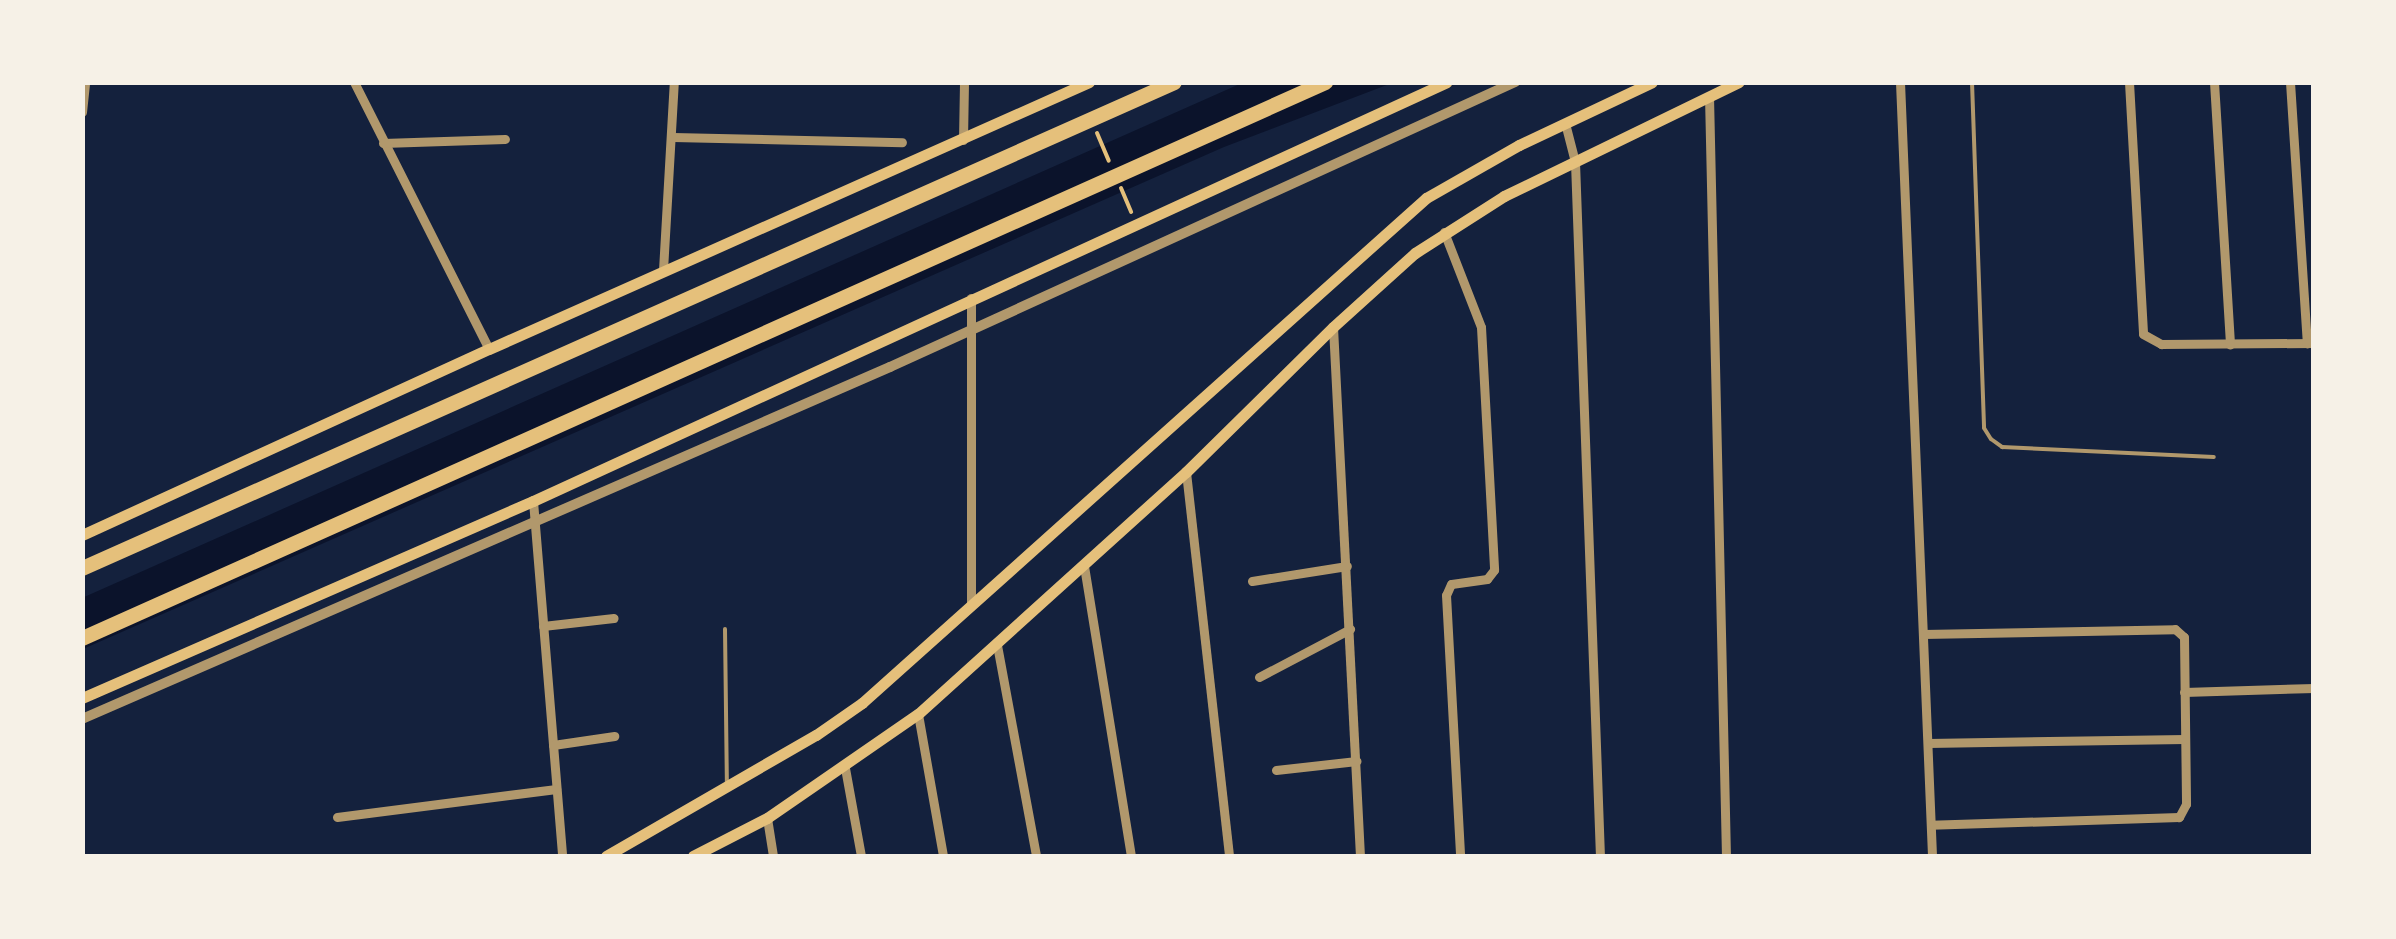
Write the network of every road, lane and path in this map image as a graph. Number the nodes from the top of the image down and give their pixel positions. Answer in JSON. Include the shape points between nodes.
{"nodes":[{"id":1,"x":85,"y":82,"type":"edge"},
{"id":2,"x":354,"y":82,"type":"edge"},
{"id":3,"x":674,"y":82,"type":"edge"},
{"id":4,"x":964,"y":82,"type":"edge"},
{"id":5,"x":1089,"y":82,"type":"edge"},
{"id":6,"x":1174,"y":82,"type":"edge"},
{"id":7,"x":1325,"y":82,"type":"edge"},
{"id":8,"x":1446,"y":82,"type":"edge"},
{"id":9,"x":1515,"y":82,"type":"edge"},
{"id":10,"x":1652,"y":82,"type":"edge"},
{"id":11,"x":1739,"y":82,"type":"edge"},
{"id":12,"x":1900,"y":82,"type":"edge"},
{"id":13,"x":1972,"y":82,"type":"edge"},
{"id":14,"x":2129,"y":82,"type":"edge"},
{"id":15,"x":2214,"y":82,"type":"edge"},
{"id":16,"x":2290,"y":82,"type":"edge"},
{"id":17,"x":1709,"y":96,"type":"junction"},
{"id":18,"x":82,"y":112,"type":"edge"},
{"id":19,"x":1092,"y":122,"type":"dead end"},
{"id":20,"x":1565,"y":123,"type":"junction"},
{"id":21,"x":673,"y":138,"type":"junction"},
{"id":22,"x":505,"y":139,"type":"dead end"},
{"id":23,"x":963,"y":140,"type":"junction"},
{"id":24,"x":902,"y":142,"type":"dead end"},
{"id":25,"x":383,"y":143,"type":"junction"},
{"id":26,"x":1575,"y":162,"type":"junction"},
{"id":27,"x":1136,"y":223,"type":"junction"},
{"id":28,"x":1444,"y":232,"type":"junction"},
{"id":29,"x":663,"y":270,"type":"junction"},
{"id":30,"x":971,"y":298,"type":"junction"},
{"id":31,"x":1333,"y":326,"type":"junction"},
{"id":32,"x":970,"y":329,"type":"junction"},
{"id":33,"x":2310,"y":343,"type":"edge"},
{"id":34,"x":2230,"y":344,"type":"junction"},
{"id":35,"x":488,"y":348,"type":"junction"},
{"id":36,"x":2214,"y":456,"type":"dead end"},
{"id":37,"x":1186,"y":472,"type":"junction"},
{"id":38,"x":533,"y":501,"type":"junction"},
{"id":39,"x":535,"y":524,"type":"junction"},
{"id":40,"x":82,"y":535,"type":"edge"},
{"id":41,"x":1084,"y":566,"type":"junction"},
{"id":42,"x":1347,"y":566,"type":"junction"},
{"id":43,"x":82,"y":568,"type":"edge"},
{"id":44,"x":1252,"y":581,"type":"dead end"},
{"id":45,"x":971,"y":608,"type":"junction"},
{"id":46,"x":614,"y":618,"type":"dead end"},
{"id":47,"x":543,"y":626,"type":"junction"},
{"id":48,"x":726,"y":629,"type":"dead end"},
{"id":49,"x":1350,"y":629,"type":"junction"},
{"id":50,"x":1923,"y":634,"type":"junction"},
{"id":51,"x":82,"y":638,"type":"edge"},
{"id":52,"x":997,"y":645,"type":"junction"},
{"id":53,"x":1259,"y":677,"type":"dead end"},
{"id":54,"x":2314,"y":688,"type":"edge"},
{"id":55,"x":2184,"y":692,"type":"junction"},
{"id":56,"x":82,"y":698,"type":"edge"},
{"id":57,"x":918,"y":714,"type":"junction"},
{"id":58,"x":82,"y":719,"type":"edge"},
{"id":59,"x":614,"y":736,"type":"dead end"},
{"id":60,"x":2185,"y":738,"type":"junction"},
{"id":61,"x":1928,"y":743,"type":"junction"},
{"id":62,"x":553,"y":745,"type":"junction"},
{"id":63,"x":1356,"y":761,"type":"junction"},
{"id":64,"x":845,"y":768,"type":"junction"},
{"id":65,"x":1276,"y":770,"type":"dead end"},
{"id":66,"x":727,"y":783,"type":"junction"},
{"id":67,"x":556,"y":789,"type":"junction"},
{"id":68,"x":337,"y":817,"type":"dead end"},
{"id":69,"x":766,"y":818,"type":"junction"},
{"id":70,"x":1930,"y":825,"type":"junction"},
{"id":71,"x":562,"y":856,"type":"edge"},
{"id":72,"x":606,"y":856,"type":"edge"},
{"id":73,"x":693,"y":856,"type":"edge"},
{"id":74,"x":773,"y":856,"type":"edge"},
{"id":75,"x":861,"y":856,"type":"edge"},
{"id":76,"x":943,"y":856,"type":"edge"},
{"id":77,"x":1036,"y":856,"type":"edge"},
{"id":78,"x":1131,"y":856,"type":"edge"},
{"id":79,"x":1229,"y":856,"type":"edge"},
{"id":80,"x":1360,"y":856,"type":"edge"},
{"id":81,"x":1460,"y":856,"type":"edge"},
{"id":82,"x":1600,"y":856,"type":"edge"},
{"id":83,"x":1726,"y":856,"type":"edge"},
{"id":84,"x":1932,"y":856,"type":"edge"}],
"edges":[{"from":1,"to":18,"type":"street"},
{"from":2,"to":25,"type":"street"},
{"from":3,"to":21,"type":"street"},
{"from":4,"to":23,"type":"street"},
{"from":5,"to":23,"type":"main road"},
{"from":6,"to":43,"type":"highway"},
{"from":7,"to":51,"type":"highway"},
{"from":8,"to":27,"type":"main road"},
{"from":9,"to":32,"type":"street"},
{"from":10,"to":20,"type":"main road"},
{"from":11,"to":17,"type":"main road"},
{"from":12,"to":50,"type":"street"},
{"from":13,"to":36,"type":"lane","via":[[1984,428],[2002,447]]},
{"from":14,"to":34,"type":"street","via":[[2143,334],[2161,344]]},
{"from":15,"to":34,"type":"street"},
{"from":16,"to":33,"type":"street"},
{"from":17,"to":26,"type":"main road"},
{"from":17,"to":83,"type":"street"},
{"from":19,"to":27,"type":"path"},
{"from":20,"to":26,"type":"street"},
{"from":20,"to":45,"type":"main road","via":[[1458,178],[1394,223]]},
{"from":21,"to":24,"type":"street"},
{"from":21,"to":29,"type":"street"},
{"from":22,"to":25,"type":"street"},
{"from":23,"to":29,"type":"main road"},
{"from":25,"to":35,"type":"street"},
{"from":26,"to":28,"type":"main road"},
{"from":26,"to":82,"type":"street"},
{"from":27,"to":30,"type":"main road"},
{"from":28,"to":31,"type":"main road"},
{"from":28,"to":81,"type":"street","via":[[1481,326],[1494,570],[1487,579],[1451,584],[1446,595]]},
{"from":29,"to":35,"type":"main road"},
{"from":30,"to":32,"type":"street"},
{"from":30,"to":38,"type":"main road"},
{"from":31,"to":37,"type":"main road"},
{"from":31,"to":42,"type":"street"},
{"from":32,"to":39,"type":"street"},
{"from":32,"to":45,"type":"street"},
{"from":33,"to":34,"type":"street"},
{"from":35,"to":40,"type":"main road"},
{"from":37,"to":41,"type":"main road"},
{"from":37,"to":79,"type":"street"},
{"from":38,"to":39,"type":"street"},
{"from":38,"to":56,"type":"main road"},
{"from":39,"to":47,"type":"street"},
{"from":39,"to":58,"type":"street"},
{"from":41,"to":52,"type":"main road"},
{"from":41,"to":78,"type":"street"},
{"from":42,"to":44,"type":"street"},
{"from":42,"to":49,"type":"street"},
{"from":45,"to":66,"type":"main road","via":[[846,714]]},
{"from":46,"to":47,"type":"street"},
{"from":47,"to":62,"type":"street"},
{"from":48,"to":66,"type":"lane"},
{"from":49,"to":53,"type":"street"},
{"from":49,"to":63,"type":"street"},
{"from":50,"to":55,"type":"street","via":[[2176,629],[2184,637]]},
{"from":50,"to":61,"type":"street"},
{"from":52,"to":57,"type":"main road"},
{"from":52,"to":77,"type":"street"},
{"from":54,"to":55,"type":"street"},
{"from":55,"to":60,"type":"street"},
{"from":57,"to":64,"type":"main road"},
{"from":57,"to":76,"type":"street"},
{"from":59,"to":62,"type":"street"},
{"from":60,"to":61,"type":"street"},
{"from":60,"to":70,"type":"street","via":[[2186,804],[2172,819]]},
{"from":61,"to":70,"type":"street"},
{"from":62,"to":67,"type":"street"},
{"from":63,"to":65,"type":"street"},
{"from":63,"to":80,"type":"street"},
{"from":64,"to":69,"type":"main road"},
{"from":64,"to":75,"type":"street"},
{"from":66,"to":72,"type":"main road"},
{"from":67,"to":68,"type":"street"},
{"from":67,"to":71,"type":"street"},
{"from":69,"to":73,"type":"main road"},
{"from":69,"to":74,"type":"street"},
{"from":70,"to":84,"type":"street"}]}
